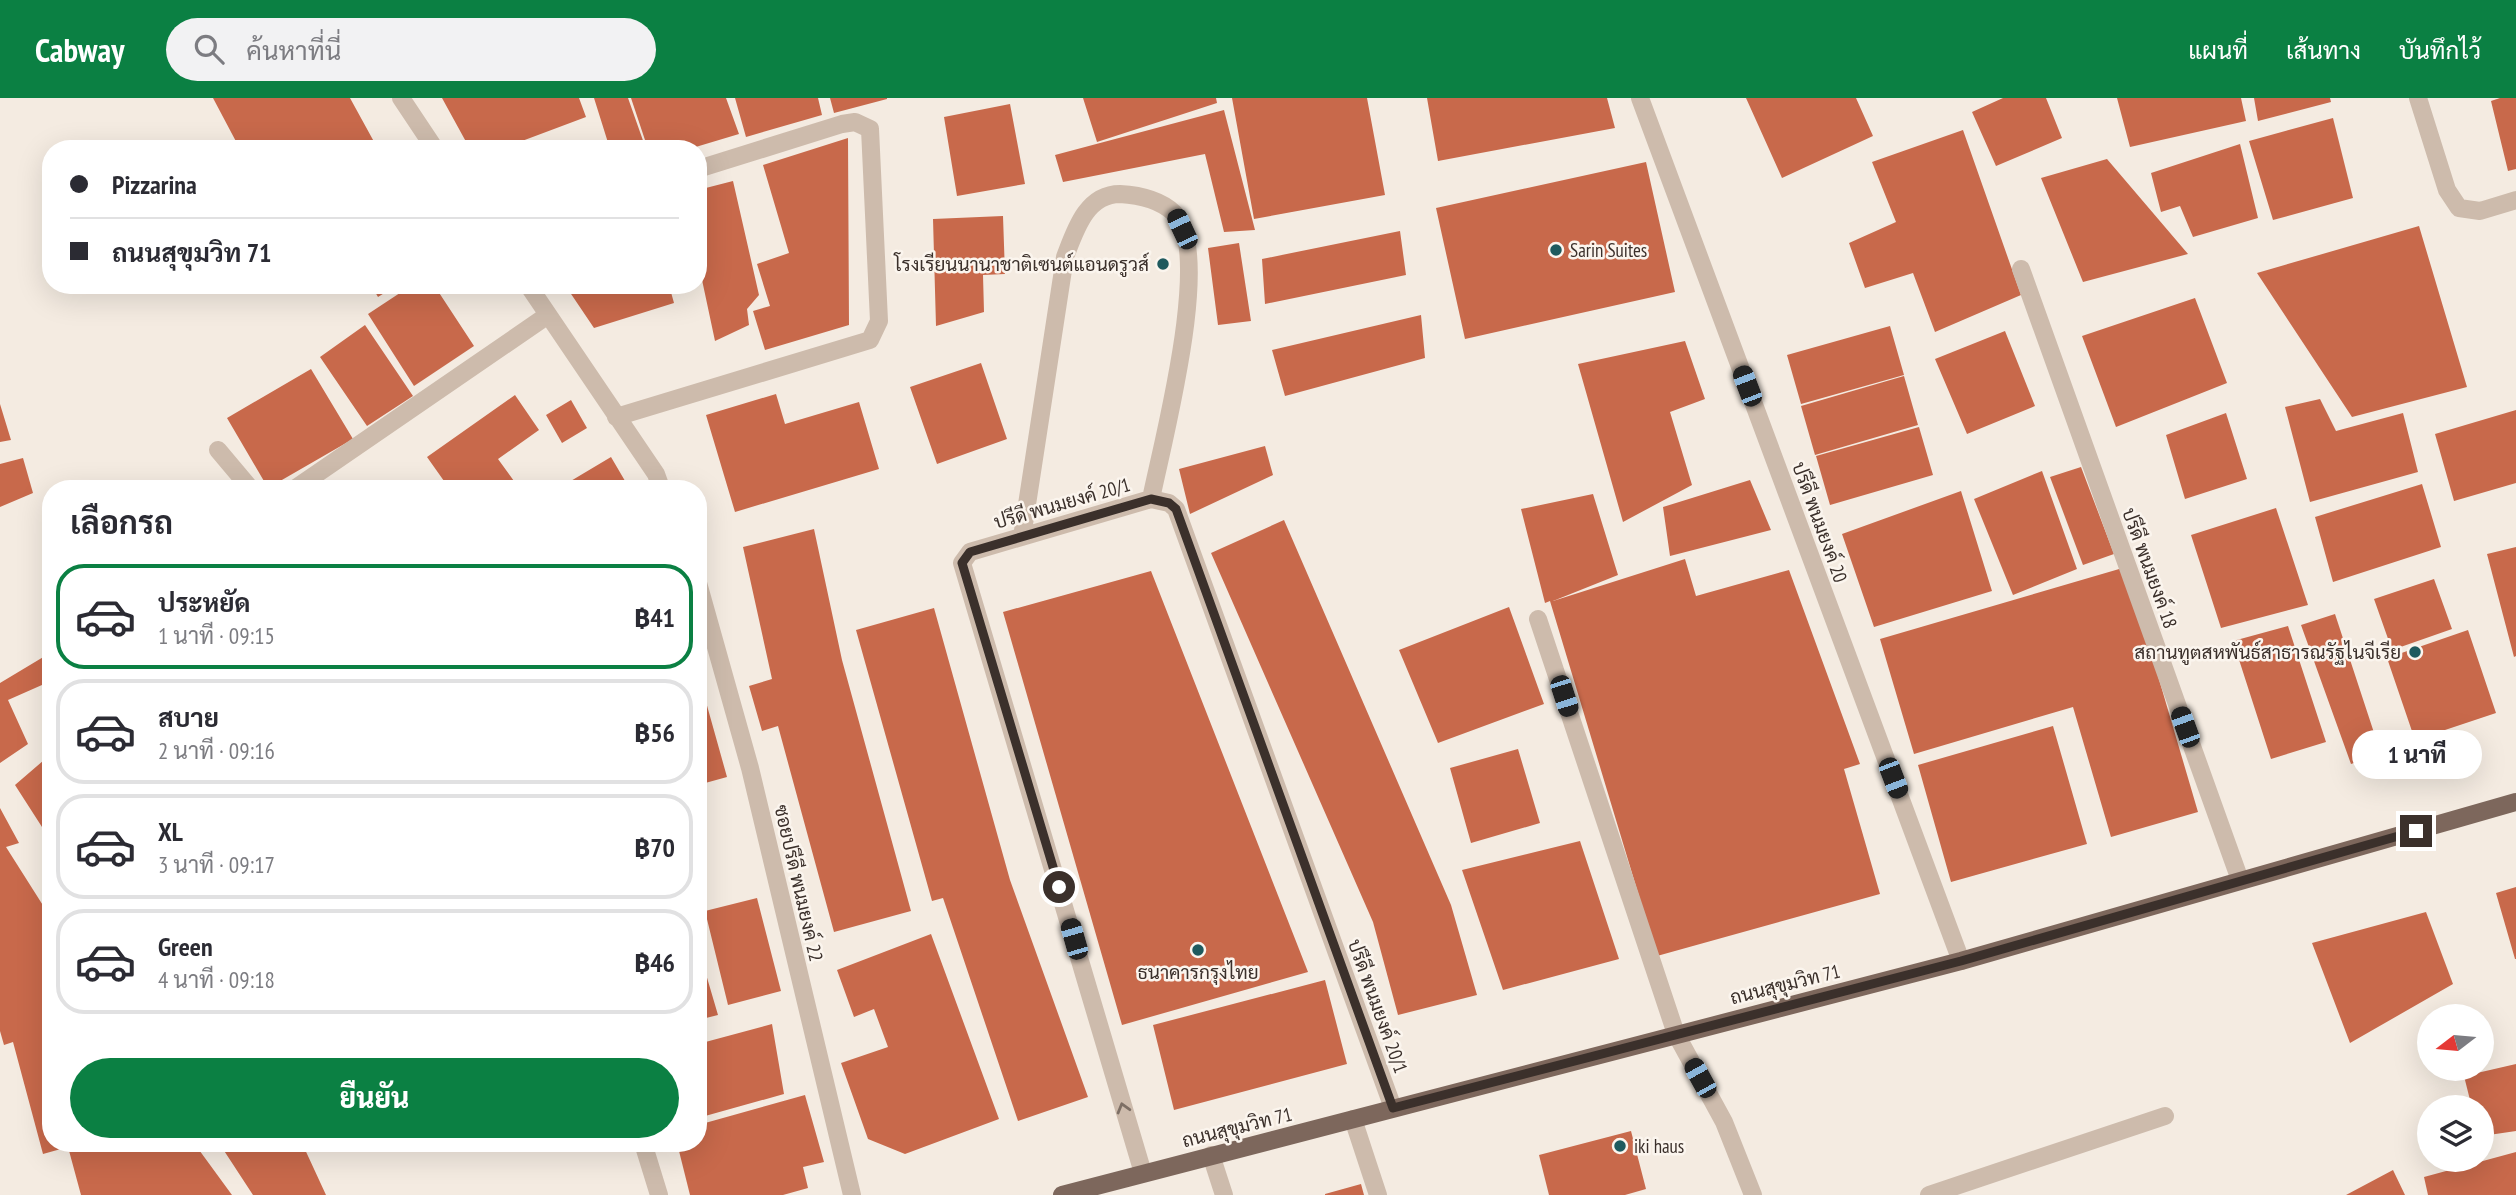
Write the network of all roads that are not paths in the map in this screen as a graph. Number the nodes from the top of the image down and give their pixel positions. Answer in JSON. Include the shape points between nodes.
{"nodes":[{"id":1,"x":401,"y":98,"type":"edge"},
{"id":2,"x":1640,"y":98,"type":"edge"},
{"id":3,"x":2418,"y":98,"type":"edge"},
{"id":4,"x":429,"y":140,"type":"edge"},
{"id":5,"x":707,"y":166,"type":"edge"},
{"id":6,"x":2516,"y":200,"type":"edge"},
{"id":7,"x":2021,"y":270,"type":"dead end"},
{"id":8,"x":534,"y":294,"type":"edge"},
{"id":9,"x":548,"y":314,"type":"junction"},
{"id":10,"x":617,"y":416,"type":"junction"},
{"id":11,"x":218,"y":450,"type":"dead end"},
{"id":12,"x":243,"y":480,"type":"edge"},
{"id":13,"x":308,"y":480,"type":"edge"},
{"id":14,"x":658,"y":480,"type":"edge"},
{"id":15,"x":1151,"y":499,"type":"junction"},
{"id":16,"x":1022,"y":537,"type":"junction"},
{"id":17,"x":707,"y":615,"type":"edge"},
{"id":18,"x":1538,"y":618,"type":"dead end"},
{"id":19,"x":2516,"y":802,"type":"edge"},
{"id":20,"x":2240,"y":880,"type":"junction"},
{"id":21,"x":1961,"y":961,"type":"junction"},
{"id":22,"x":1676,"y":1034,"type":"junction"},
{"id":23,"x":1393,"y":1108,"type":"junction"},
{"id":24,"x":2165,"y":1116,"type":"dead end"},
{"id":25,"x":1353,"y":1119,"type":"junction"},
{"id":26,"x":646,"y":1152,"type":"edge"},
{"id":27,"x":1212,"y":1156,"type":"junction"},
{"id":28,"x":1143,"y":1173,"type":"junction"},
{"id":29,"x":659,"y":1195,"type":"edge"},
{"id":30,"x":852,"y":1195,"type":"edge"},
{"id":31,"x":1062,"y":1195,"type":"edge"},
{"id":32,"x":1224,"y":1195,"type":"edge"},
{"id":33,"x":1378,"y":1195,"type":"edge"},
{"id":34,"x":1753,"y":1195,"type":"edge"},
{"id":35,"x":1930,"y":1195,"type":"edge"}],
"edges":[{"from":1,"to":4,"type":"street"},
{"from":2,"to":21,"type":"street","name":"ปรีดี พนมยงค์ 20"},
{"from":3,"to":6,"type":"street","via":[[2446,190],[2459,208],[2480,211]]},
{"from":5,"to":10,"type":"street","via":[[842,124],[855,122],[870,129],[879,321],[875,334],[870,340]]},
{"from":7,"to":20,"type":"street","name":"ปรีดี พนมยงค์ 18"},
{"from":8,"to":9,"type":"street"},
{"from":9,"to":10,"type":"street"},
{"from":9,"to":13,"type":"street"},
{"from":10,"to":14,"type":"street"},
{"from":11,"to":12,"type":"street"},
{"from":15,"to":16,"type":"street","name":"ปรีดี พนมยงค์ 20/1"},
{"from":15,"to":16,"type":"street","via":[[1189,302],[1189,244],[1175,214],[1155,201],[1110,194],[1081,215],[1065,257]]},
{"from":15,"to":23,"type":"street","name":"ปรีดี พนมยงค์ 20/1","via":[[1176,509]]},
{"from":28,"to":16,"type":"street","name":"ปรีดี พนมยงค์ 20/1","one_way":true,"via":[[963,575],[962,563],[970,552]]},
{"from":17,"to":30,"type":"street","name":"ซอยปรีดี พนมยงค์ 22","via":[[750,768]]},
{"from":18,"to":22,"type":"street"},
{"from":19,"to":20,"type":"main road","name":"ถนนสุขุมวิท 71"},
{"from":20,"to":21,"type":"main road","name":"ถนนสุขุมวิท 71"},
{"from":21,"to":22,"type":"main road","name":"ถนนสุขุมวิท 71"},
{"from":22,"to":23,"type":"main road","name":"ถนนสุขุมวิท 71"},
{"from":22,"to":34,"type":"street","via":[[1724,1122]]},
{"from":23,"to":25,"type":"main road","name":"ถนนสุขุมวิท 71"},
{"from":24,"to":35,"type":"street"},
{"from":25,"to":27,"type":"main road","name":"ถนนสุขุมวิท 71"},
{"from":25,"to":33,"type":"street"},
{"from":26,"to":29,"type":"street"},
{"from":27,"to":28,"type":"main road","name":"ถนนสุขุมวิท 71"},
{"from":27,"to":32,"type":"street"},
{"from":28,"to":31,"type":"main road","name":"ถนนสุขุมวิท 71"}]}
